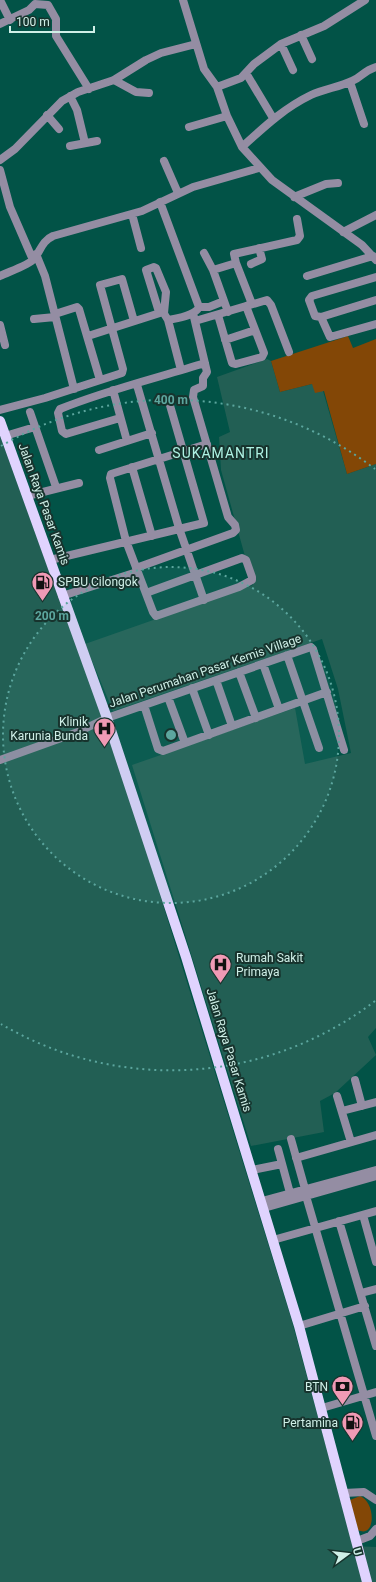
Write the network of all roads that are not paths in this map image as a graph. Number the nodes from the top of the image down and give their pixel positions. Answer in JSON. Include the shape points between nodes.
{"nodes":[{"id":1,"x":0,"y":0,"type":"edge"},
{"id":2,"x":183,"y":0,"type":"edge"},
{"id":3,"x":365,"y":0,"type":"edge"},
{"id":4,"x":35,"y":2,"type":"edge"},
{"id":5,"x":10,"y":20,"type":"junction"},
{"id":6,"x":0,"y":24,"type":"edge"},
{"id":7,"x":301,"y":35,"type":"junction"},
{"id":8,"x":196,"y":44,"type":"junction"},
{"id":9,"x":281,"y":44,"type":"junction"},
{"id":10,"x":312,"y":59,"type":"dead end"},
{"id":11,"x":376,"y":67,"type":"edge"},
{"id":12,"x":293,"y":70,"type":"dead end"},
{"id":13,"x":246,"y":73,"type":"junction"},
{"id":14,"x":114,"y":80,"type":"junction"},
{"id":15,"x":350,"y":82,"type":"junction"},
{"id":16,"x":217,"y":87,"type":"junction"},
{"id":17,"x":89,"y":89,"type":"junction"},
{"id":18,"x":148,"y":93,"type":"dead end"},
{"id":19,"x":70,"y":96,"type":"junction"},
{"id":20,"x":47,"y":116,"type":"junction"},
{"id":21,"x":227,"y":116,"type":"junction"},
{"id":22,"x":273,"y":118,"type":"junction"},
{"id":23,"x":364,"y":124,"type":"dead end"},
{"id":24,"x":189,"y":127,"type":"dead end"},
{"id":25,"x":58,"y":129,"type":"dead end"},
{"id":26,"x":97,"y":141,"type":"dead end"},
{"id":27,"x":85,"y":143,"type":"junction"},
{"id":28,"x":70,"y":146,"type":"dead end"},
{"id":29,"x":242,"y":147,"type":"junction"},
{"id":30,"x":0,"y":160,"type":"edge"},
{"id":31,"x":164,"y":161,"type":"dead end"},
{"id":32,"x":259,"y":168,"type":"junction"},
{"id":33,"x":0,"y":170,"type":"edge"},
{"id":34,"x":338,"y":182,"type":"dead end"},
{"id":35,"x":178,"y":193,"type":"junction"},
{"id":36,"x":294,"y":197,"type":"junction"},
{"id":37,"x":160,"y":202,"type":"junction"},
{"id":38,"x":132,"y":214,"type":"junction"},
{"id":39,"x":376,"y":215,"type":"edge"},
{"id":40,"x":296,"y":219,"type":"dead end"},
{"id":41,"x":343,"y":232,"type":"junction"},
{"id":42,"x":141,"y":248,"type":"dead end"},
{"id":43,"x":259,"y":248,"type":"junction"},
{"id":44,"x":204,"y":253,"type":"dead end"},
{"id":45,"x":35,"y":257,"type":"junction"},
{"id":46,"x":374,"y":258,"type":"edge"},
{"id":47,"x":236,"y":263,"type":"junction"},
{"id":48,"x":251,"y":264,"type":"dead end"},
{"id":49,"x":213,"y":270,"type":"junction"},
{"id":50,"x":0,"y":276,"type":"edge"},
{"id":51,"x":307,"y":276,"type":"dead end"},
{"id":52,"x":376,"y":277,"type":"edge"},
{"id":53,"x":376,"y":300,"type":"edge"},
{"id":54,"x":224,"y":301,"type":"junction"},
{"id":55,"x":249,"y":305,"type":"junction"},
{"id":56,"x":228,"y":312,"type":"junction"},
{"id":57,"x":196,"y":314,"type":"junction"},
{"id":58,"x":164,"y":315,"type":"junction"},
{"id":59,"x":218,"y":315,"type":"junction"},
{"id":60,"x":55,"y":317,"type":"junction"},
{"id":61,"x":321,"y":317,"type":"junction"},
{"id":62,"x":34,"y":320,"type":"dead end"},
{"id":63,"x":134,"y":322,"type":"junction"},
{"id":64,"x":0,"y":324,"type":"edge"},
{"id":65,"x":376,"y":324,"type":"edge"},
{"id":66,"x":112,"y":329,"type":"junction"},
{"id":67,"x":255,"y":330,"type":"junction"},
{"id":68,"x":88,"y":336,"type":"junction"},
{"id":69,"x":226,"y":340,"type":"junction"},
{"id":70,"x":5,"y":344,"type":"dead end"},
{"id":71,"x":290,"y":352,"type":"dead end"},
{"id":72,"x":204,"y":363,"type":"junction"},
{"id":73,"x":181,"y":370,"type":"junction"},
{"id":74,"x":100,"y":380,"type":"junction"},
{"id":75,"x":137,"y":385,"type":"junction"},
{"id":76,"x":74,"y":389,"type":"junction"},
{"id":77,"x":113,"y":390,"type":"junction"},
{"id":78,"x":169,"y":402,"type":"dead end"},
{"id":79,"x":0,"y":410,"type":"edge"},
{"id":80,"x":30,"y":412,"type":"dead end"},
{"id":81,"x":120,"y":418,"type":"junction"},
{"id":82,"x":0,"y":421,"type":"edge"},
{"id":83,"x":35,"y":427,"type":"junction"},
{"id":84,"x":152,"y":434,"type":"junction"},
{"id":85,"x":5,"y":436,"type":"junction"},
{"id":86,"x":127,"y":441,"type":"junction"},
{"id":87,"x":207,"y":444,"type":"junction"},
{"id":88,"x":99,"y":450,"type":"dead end"},
{"id":89,"x":182,"y":451,"type":"junction"},
{"id":90,"x":160,"y":458,"type":"junction"},
{"id":91,"x":132,"y":467,"type":"junction"},
{"id":92,"x":79,"y":483,"type":"dead end"},
{"id":93,"x":56,"y":487,"type":"junction"},
{"id":94,"x":27,"y":496,"type":"junction"},
{"id":95,"x":180,"y":528,"type":"junction"},
{"id":96,"x":152,"y":536,"type":"junction"},
{"id":97,"x":126,"y":541,"type":"junction"},
{"id":98,"x":187,"y":550,"type":"junction"},
{"id":99,"x":50,"y":560,"type":"junction"},
{"id":100,"x":137,"y":570,"type":"junction"},
{"id":101,"x":196,"y":575,"type":"junction"},
{"id":102,"x":146,"y":593,"type":"junction"},
{"id":103,"x":62,"y":596,"type":"junction"},
{"id":104,"x":204,"y":600,"type":"junction"},
{"id":105,"x":287,"y":655,"type":"junction"},
{"id":106,"x":263,"y":664,"type":"junction"},
{"id":107,"x":239,"y":672,"type":"junction"},
{"id":108,"x":216,"y":680,"type":"junction"},
{"id":109,"x":192,"y":688,"type":"junction"},
{"id":110,"x":327,"y":692,"type":"junction"},
{"id":111,"x":168,"y":697,"type":"junction"},
{"id":112,"x":304,"y":700,"type":"junction"},
{"id":113,"x":144,"y":705,"type":"junction"},
{"id":114,"x":279,"y":709,"type":"junction"},
{"id":115,"x":107,"y":718,"type":"junction"},
{"id":116,"x":256,"y":718,"type":"junction"},
{"id":117,"x":232,"y":726,"type":"junction"},
{"id":118,"x":209,"y":734,"type":"junction"},
{"id":119,"x":185,"y":743,"type":"junction"},
{"id":120,"x":319,"y":748,"type":"dead end"},
{"id":121,"x":344,"y":750,"type":"dead end"},
{"id":122,"x":0,"y":760,"type":"edge"},
{"id":123,"x":355,"y":1080,"type":"dead end"},
{"id":124,"x":337,"y":1096,"type":"dead end"},
{"id":125,"x":376,"y":1102,"type":"edge"},
{"id":126,"x":362,"y":1106,"type":"junction"},
{"id":127,"x":342,"y":1111,"type":"junction"},
{"id":128,"x":376,"y":1135,"type":"edge"},
{"id":129,"x":291,"y":1139,"type":"dead end"},
{"id":130,"x":351,"y":1142,"type":"junction"},
{"id":131,"x":278,"y":1149,"type":"dead end"},
{"id":132,"x":296,"y":1158,"type":"junction"},
{"id":133,"x":282,"y":1164,"type":"junction"},
{"id":134,"x":252,"y":1170,"type":"junction"},
{"id":135,"x":376,"y":1170,"type":"edge"},
{"id":136,"x":376,"y":1176,"type":"edge"},
{"id":137,"x":305,"y":1193,"type":"junction"},
{"id":138,"x":293,"y":1195,"type":"junction"},
{"id":139,"x":263,"y":1204,"type":"junction"},
{"id":140,"x":376,"y":1211,"type":"edge"},
{"id":141,"x":363,"y":1215,"type":"junction"},
{"id":142,"x":339,"y":1221,"type":"junction"},
{"id":143,"x":315,"y":1228,"type":"junction"},
{"id":144,"x":273,"y":1240,"type":"junction"},
{"id":145,"x":376,"y":1262,"type":"edge"},
{"id":146,"x":376,"y":1289,"type":"edge"},
{"id":147,"x":361,"y":1293,"type":"junction"},
{"id":148,"x":365,"y":1306,"type":"junction"},
{"id":149,"x":340,"y":1314,"type":"junction"},
{"id":150,"x":372,"y":1320,"type":"edge"},
{"id":151,"x":300,"y":1326,"type":"junction"},
{"id":152,"x":376,"y":1346,"type":"edge"},
{"id":153,"x":376,"y":1392,"type":"edge"},
{"id":154,"x":364,"y":1396,"type":"junction"},
{"id":155,"x":322,"y":1408,"type":"junction"},
{"id":156,"x":376,"y":1436,"type":"edge"},
{"id":157,"x":344,"y":1493,"type":"junction"},
{"id":158,"x":376,"y":1500,"type":"edge"},
{"id":159,"x":376,"y":1529,"type":"edge"},
{"id":160,"x":357,"y":1541,"type":"junction"},
{"id":161,"x":367,"y":1582,"type":"edge"}],
"edges":[{"from":1,"to":5,"type":"street"},
{"from":2,"to":8,"type":"street"},
{"from":3,"to":7,"type":"street","via":[[324,26]]},
{"from":4,"to":5,"type":"street"},
{"from":4,"to":17,"type":"street","via":[[49,7],[56,19],[56,36]]},
{"from":5,"to":6,"type":"street"},
{"from":7,"to":9,"type":"street"},
{"from":7,"to":10,"type":"street"},
{"from":8,"to":14,"type":"street","via":[[161,53]]},
{"from":8,"to":16,"type":"street","via":[[204,69]]},
{"from":9,"to":12,"type":"street"},
{"from":9,"to":13,"type":"street"},
{"from":11,"to":15,"type":"street","via":[[366,70]]},
{"from":13,"to":16,"type":"street"},
{"from":13,"to":22,"type":"street"},
{"from":14,"to":17,"type":"street"},
{"from":14,"to":18,"type":"street","via":[[136,92]]},
{"from":15,"to":22,"type":"street","via":[[311,95]]},
{"from":15,"to":23,"type":"street"},
{"from":16,"to":21,"type":"street"},
{"from":17,"to":19,"type":"street"},
{"from":19,"to":20,"type":"street"},
{"from":19,"to":27,"type":"street","via":[[77,110]]},
{"from":20,"to":25,"type":"street"},
{"from":20,"to":30,"type":"street"},
{"from":21,"to":24,"type":"street"},
{"from":21,"to":29,"type":"street"},
{"from":22,"to":29,"type":"street"},
{"from":26,"to":27,"type":"street"},
{"from":27,"to":28,"type":"street"},
{"from":29,"to":32,"type":"street"},
{"from":31,"to":35,"type":"street"},
{"from":32,"to":35,"type":"street"},
{"from":32,"to":36,"type":"street"},
{"from":33,"to":45,"type":"street","via":[[10,207]]},
{"from":34,"to":36,"type":"street"},
{"from":35,"to":37,"type":"street"},
{"from":36,"to":41,"type":"street"},
{"from":37,"to":38,"type":"street"},
{"from":37,"to":57,"type":"street"},
{"from":38,"to":42,"type":"street"},
{"from":38,"to":45,"type":"street","via":[[47,239]]},
{"from":39,"to":41,"type":"street"},
{"from":40,"to":43,"type":"street","via":[[299,238]]},
{"from":41,"to":46,"type":"street","via":[[362,245]]},
{"from":43,"to":47,"type":"street","via":[[236,253]]},
{"from":43,"to":48,"type":"street","via":[[262,259]]},
{"from":44,"to":49,"type":"street"},
{"from":45,"to":50,"type":"street"},
{"from":45,"to":60,"type":"street","via":[[45,276]]},
{"from":46,"to":51,"type":"street"},
{"from":47,"to":49,"type":"street"},
{"from":47,"to":55,"type":"street"},
{"from":49,"to":54,"type":"street"},
{"from":52,"to":61,"type":"street","via":[[310,298],[315,316]]},
{"from":53,"to":61,"type":"street"},
{"from":54,"to":56,"type":"street"},
{"from":54,"to":57,"type":"street"},
{"from":55,"to":56,"type":"street"},
{"from":55,"to":67,"type":"street"},
{"from":55,"to":71,"type":"street","via":[[265,300],[269,302]]},
{"from":56,"to":59,"type":"street"},
{"from":57,"to":58,"type":"street"},
{"from":57,"to":59,"type":"street"},
{"from":57,"to":72,"type":"street"},
{"from":58,"to":58,"type":"street","via":[[166,292],[154,267],[146,270]]},
{"from":58,"to":63,"type":"street"},
{"from":58,"to":73,"type":"street"},
{"from":59,"to":69,"type":"street"},
{"from":60,"to":62,"type":"street"},
{"from":60,"to":68,"type":"street","via":[[78,308]]},
{"from":60,"to":76,"type":"street"},
{"from":61,"to":65,"type":"street","via":[[330,337]]},
{"from":63,"to":66,"type":"street"},
{"from":63,"to":66,"type":"street","via":[[122,279],[101,284],[99,287]]},
{"from":64,"to":70,"type":"street"},
{"from":66,"to":68,"type":"street"},
{"from":66,"to":74,"type":"street","via":[[123,370]]},
{"from":67,"to":69,"type":"street"},
{"from":67,"to":69,"type":"street","via":[[264,353],[262,357],[234,364]]},
{"from":68,"to":74,"type":"street"},
{"from":72,"to":73,"type":"street"},
{"from":72,"to":87,"type":"street","via":[[207,374],[203,378],[203,386],[194,390],[193,397]]},
{"from":73,"to":75,"type":"street"},
{"from":74,"to":76,"type":"street"},
{"from":75,"to":77,"type":"street"},
{"from":75,"to":84,"type":"street"},
{"from":76,"to":79,"type":"street"},
{"from":77,"to":81,"type":"street"},
{"from":77,"to":81,"type":"street","via":[[60,409],[58,412],[62,431],[66,434]]},
{"from":78,"to":89,"type":"street"},
{"from":80,"to":83,"type":"street"},
{"from":81,"to":86,"type":"street"},
{"from":82,"to":85,"type":"main road","name":"Jalan Raya Pasar Kamis"},
{"from":83,"to":85,"type":"street"},
{"from":83,"to":93,"type":"street"},
{"from":84,"to":86,"type":"street"},
{"from":84,"to":90,"type":"street"},
{"from":85,"to":94,"type":"main road","name":"Jalan Raya Pasar Kamis"},
{"from":86,"to":88,"type":"street"},
{"from":87,"to":89,"type":"street"},
{"from":87,"to":98,"type":"street","via":[[228,517],[236,530]]},
{"from":89,"to":90,"type":"street"},
{"from":89,"to":95,"type":"street","via":[[204,523]]},
{"from":90,"to":91,"type":"street"},
{"from":90,"to":95,"type":"street"},
{"from":91,"to":96,"type":"street"},
{"from":91,"to":97,"type":"street","via":[[110,476]]},
{"from":92,"to":93,"type":"street"},
{"from":93,"to":94,"type":"street"},
{"from":94,"to":99,"type":"main road","name":"Jalan Raya Pasar Kamis"},
{"from":95,"to":96,"type":"street"},
{"from":95,"to":98,"type":"street"},
{"from":96,"to":97,"type":"street"},
{"from":97,"to":99,"type":"street"},
{"from":97,"to":100,"type":"street"},
{"from":98,"to":100,"type":"street"},
{"from":98,"to":101,"type":"street"},
{"from":99,"to":103,"type":"main road","name":"Jalan Raya Pasar Kamis"},
{"from":100,"to":102,"type":"street"},
{"from":100,"to":103,"type":"street"},
{"from":101,"to":102,"type":"street"},
{"from":101,"to":104,"type":"street"},
{"from":101,"to":104,"type":"street","via":[[242,558],[246,560],[252,577],[250,582],[244,585]]},
{"from":102,"to":104,"type":"street","via":[[156,616]]},
{"from":103,"to":115,"type":"main road","name":"Jalan Raya Pasar Kamis"},
{"from":105,"to":106,"type":"street","name":"Jalan Perumahan Pasar Kemis Village"},
{"from":105,"to":110,"type":"street","name":"Jalan Perumahan Pasar Kemis Village","via":[[311,647]]},
{"from":105,"to":112,"type":"street"},
{"from":106,"to":107,"type":"street","name":"Jalan Perumahan Pasar Kemis Village"},
{"from":106,"to":114,"type":"street"},
{"from":107,"to":108,"type":"street","name":"Jalan Perumahan Pasar Kemis Village"},
{"from":107,"to":116,"type":"street"},
{"from":108,"to":109,"type":"street","name":"Jalan Perumahan Pasar Kemis Village"},
{"from":108,"to":117,"type":"street"},
{"from":109,"to":111,"type":"street","name":"Jalan Perumahan Pasar Kemis Village"},
{"from":109,"to":118,"type":"street"},
{"from":110,"to":112,"type":"street"},
{"from":110,"to":121,"type":"street"},
{"from":111,"to":113,"type":"street","name":"Jalan Perumahan Pasar Kemis Village"},
{"from":111,"to":119,"type":"street"},
{"from":112,"to":114,"type":"street"},
{"from":112,"to":120,"type":"street"},
{"from":113,"to":115,"type":"street","name":"Jalan Perumahan Pasar Kemis Village"},
{"from":113,"to":119,"type":"street","via":[[158,749],[161,751]]},
{"from":114,"to":116,"type":"street"},
{"from":115,"to":122,"type":"street","name":"Jalan Perumahan Pasar Kemis Village","via":[[78,732]]},
{"from":115,"to":134,"type":"main road","name":"Jalan Raya Pasar Kamis","via":[[163,882]]},
{"from":116,"to":117,"type":"street"},
{"from":117,"to":118,"type":"street"},
{"from":118,"to":119,"type":"street"},
{"from":123,"to":126,"type":"street"},
{"from":124,"to":127,"type":"street"},
{"from":125,"to":126,"type":"street"},
{"from":126,"to":127,"type":"street"},
{"from":127,"to":130,"type":"street"},
{"from":128,"to":130,"type":"street"},
{"from":129,"to":132,"type":"street"},
{"from":130,"to":132,"type":"street"},
{"from":131,"to":133,"type":"street"},
{"from":132,"to":137,"type":"street"},
{"from":133,"to":134,"type":"street"},
{"from":133,"to":138,"type":"street"},
{"from":134,"to":139,"type":"main road","name":"Jalan Raya Pasar Kamis"},
{"from":135,"to":137,"type":"street"},
{"from":136,"to":137,"type":"street"},
{"from":137,"to":138,"type":"street"},
{"from":137,"to":143,"type":"street"},
{"from":138,"to":139,"type":"street"},
{"from":139,"to":144,"type":"main road","name":"Jalan Raya Pasar Kamis"},
{"from":140,"to":141,"type":"street"},
{"from":141,"to":142,"type":"street"},
{"from":141,"to":145,"type":"street"},
{"from":142,"to":143,"type":"street"},
{"from":142,"to":147,"type":"street"},
{"from":143,"to":144,"type":"street"},
{"from":143,"to":149,"type":"street"},
{"from":144,"to":151,"type":"main road","name":"Jalan Raya Pasar Kamis"},
{"from":146,"to":147,"type":"street"},
{"from":147,"to":148,"type":"street"},
{"from":148,"to":149,"type":"street"},
{"from":148,"to":150,"type":"street"},
{"from":149,"to":151,"type":"street"},
{"from":149,"to":154,"type":"street"},
{"from":150,"to":152,"type":"street"},
{"from":151,"to":155,"type":"main road","name":"Jalan Raya Pasar Kamis"},
{"from":153,"to":154,"type":"street"},
{"from":154,"to":155,"type":"street"},
{"from":154,"to":156,"type":"street"},
{"from":155,"to":157,"type":"main road","name":"Jalan Raya Pasar Kamis"},
{"from":157,"to":158,"type":"street","via":[[364,1492]]},
{"from":157,"to":160,"type":"main road","name":"Jalan Raya Pasar Kamis"},
{"from":159,"to":160,"type":"street","via":[[370,1536]]},
{"from":160,"to":161,"type":"main road","name":"Jalan Raya Pasar Kamis"}]}
